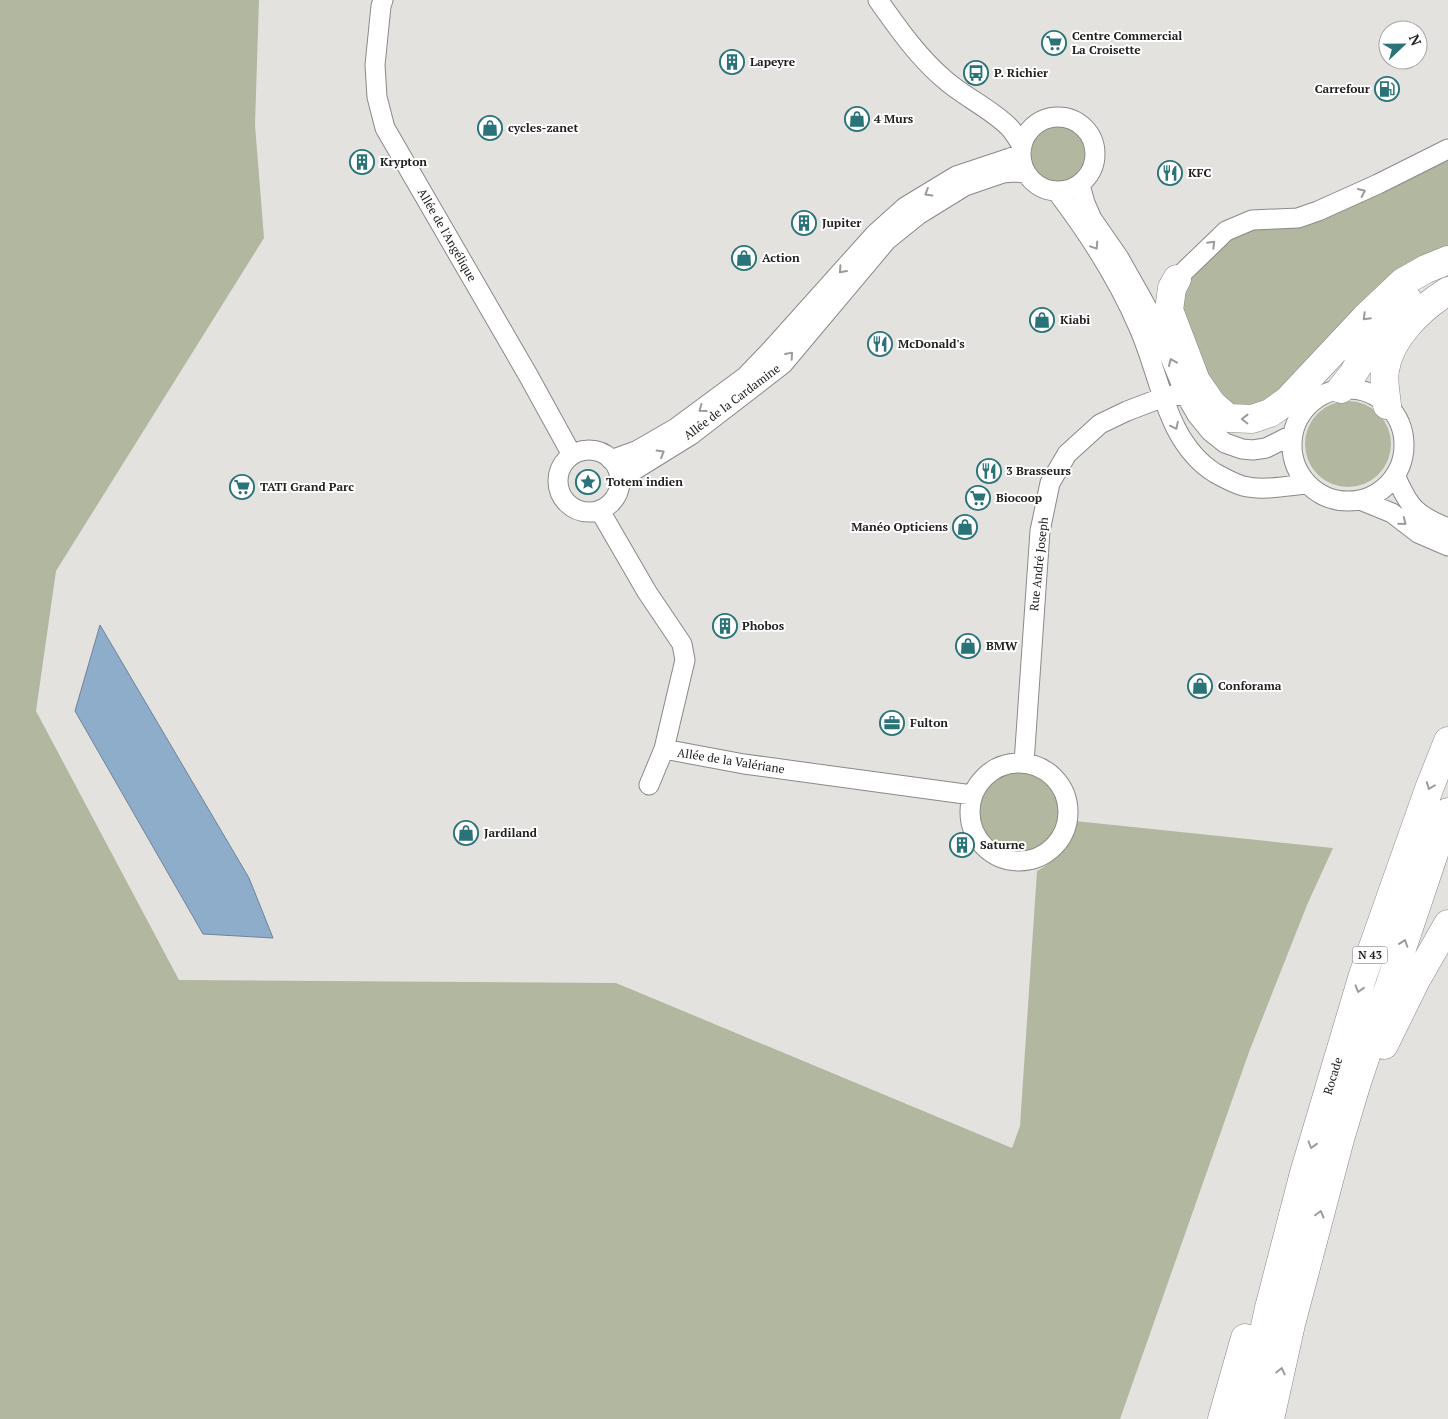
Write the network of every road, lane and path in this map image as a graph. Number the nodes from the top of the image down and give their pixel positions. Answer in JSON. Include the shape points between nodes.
{"nodes":[{"id":1,"x":384,"y":0,"type":"edge"},
{"id":2,"x":878,"y":0,"type":"edge"},
{"id":3,"x":989,"y":111,"type":"junction"},
{"id":4,"x":1036,"y":124,"type":"junction"},
{"id":5,"x":1448,"y":149,"type":"edge"},
{"id":6,"x":1021,"y":150,"type":"junction"},
{"id":7,"x":1026,"y":174,"type":"junction"},
{"id":8,"x":1080,"y":185,"type":"junction"},
{"id":9,"x":1057,"y":192,"type":"junction"},
{"id":10,"x":881,"y":237,"type":"junction"},
{"id":11,"x":1448,"y":260,"type":"edge"},
{"id":12,"x":1448,"y":271,"type":"edge"},
{"id":13,"x":1177,"y":279,"type":"junction"},
{"id":14,"x":1448,"y":291,"type":"edge"},
{"id":15,"x":1158,"y":328,"type":"junction"},
{"id":16,"x":1341,"y":388,"type":"junction"},
{"id":17,"x":1186,"y":396,"type":"junction"},
{"id":18,"x":1164,"y":397,"type":"junction"},
{"id":19,"x":1387,"y":405,"type":"junction"},
{"id":20,"x":1292,"y":435,"type":"junction"},
{"id":21,"x":572,"y":455,"type":"junction"},
{"id":22,"x":611,"y":460,"type":"junction"},
{"id":23,"x":1396,"y":475,"type":"junction"},
{"id":24,"x":620,"y":478,"type":"junction"},
{"id":25,"x":1307,"y":484,"type":"junction"},
{"id":26,"x":1360,"y":500,"type":"junction"},
{"id":27,"x":600,"y":511,"type":"junction"},
{"id":28,"x":1448,"y":528,"type":"edge"},
{"id":29,"x":1448,"y":546,"type":"edge"},
{"id":30,"x":1448,"y":741,"type":"edge"},
{"id":31,"x":664,"y":749,"type":"junction"},
{"id":32,"x":1024,"y":763,"type":"junction"},
{"id":33,"x":649,"y":785,"type":"dead end"},
{"id":34,"x":972,"y":795,"type":"junction"},
{"id":35,"x":1448,"y":812,"type":"edge"},
{"id":36,"x":1448,"y":924,"type":"edge"},
{"id":37,"x":1340,"y":1140,"type":"junction"},
{"id":38,"x":1304,"y":1173,"type":"junction"},
{"id":39,"x":1221,"y":1419,"type":"edge"},
{"id":40,"x":1245,"y":1419,"type":"edge"},
{"id":41,"x":1270,"y":1419,"type":"edge"}],
"edges":[{"from":1,"to":21,"type":"street","name":"Allée de l'Angélique","via":[[375,65],[377,97],[385,128]]},
{"from":2,"to":3,"type":"street","via":[[932,69]]},
{"from":3,"to":4,"type":"street"},
{"from":3,"to":6,"type":"street","via":[[1009,127]]},
{"from":4,"to":6,"type":"street","via":[[1027,133]]},
{"from":4,"to":8,"type":"street","via":[[1060,117],[1076,121],[1089,132],[1096,152],[1094,164]]},
{"from":13,"to":5,"type":"street","one_way":true,"via":[[1226,231],[1252,220],[1298,218],[1318,211]]},
{"from":6,"to":7,"type":"street"},
{"from":6,"to":10,"type":"street","one_way":true,"via":[[1010,158],[956,176],[905,207]]},
{"from":7,"to":9,"type":"street","via":[[1034,183]]},
{"from":7,"to":10,"type":"street","via":[[1003,173],[965,186]]},
{"from":8,"to":9,"type":"street"},
{"from":8,"to":15,"type":"street","via":[[1092,219],[1119,258]]},
{"from":9,"to":18,"type":"street","one_way":true,"via":[[1125,296]]},
{"from":10,"to":22,"type":"street","name":"Allée de la Cardamine","one_way":true,"via":[[746,377],[676,428]]},
{"from":24,"to":10,"type":"street","name":"Allée de la Cardamine","one_way":true,"via":[[691,435],[783,364]]},
{"from":11,"to":13,"type":"highway","one_way":true,"via":[[1403,282],[1287,401],[1270,413],[1252,419],[1228,418],[1212,404],[1196,381],[1169,310],[1172,288]]},
{"from":12,"to":16,"type":"highway","via":[[1418,290],[1391,316]]},
{"from":13,"to":15,"type":"street","via":[[1161,292],[1155,306]]},
{"from":14,"to":19,"type":"highway","via":[[1430,302],[1389,352],[1384,372]]},
{"from":17,"to":15,"type":"street","one_way":true},
{"from":16,"to":19,"type":"street","via":[[1366,391]]},
{"from":16,"to":20,"type":"street","via":[[1314,399],[1296,421]]},
{"from":17,"to":18,"type":"street","name":"Rue André Joseph"},
{"from":17,"to":20,"type":"street","via":[[1210,431],[1225,443],[1253,450],[1266,448]]},
{"from":18,"to":25,"type":"street","one_way":true,"via":[[1182,440],[1194,456],[1226,480],[1261,488]]},
{"from":18,"to":32,"type":"street","name":"Rue André Joseph","via":[[1100,424],[1067,454],[1050,483],[1040,531]]},
{"from":19,"to":23,"type":"street","via":[[1397,417],[1404,446]]},
{"from":20,"to":25,"type":"street","via":[[1292,453]]},
{"from":21,"to":22,"type":"street","via":[[588,450]]},
{"from":21,"to":27,"type":"street","via":[[565,461],[558,479],[563,499],[579,511]]},
{"from":22,"to":24,"type":"street"},
{"from":23,"to":26,"type":"street","via":[[1380,491]]},
{"from":23,"to":28,"type":"street","via":[[1406,498],[1417,512]]},
{"from":24,"to":27,"type":"street","via":[[615,498]]},
{"from":25,"to":26,"type":"street","via":[[1331,499]]},
{"from":26,"to":29,"type":"street","one_way":true,"via":[[1392,513],[1418,533]]},
{"from":27,"to":31,"type":"street","name":"Allée de la Valériane","via":[[647,592],[682,644],[685,660]]},
{"from":30,"to":38,"type":"highway","name":"Rocade","number":"N 43","one_way":true,"via":[[1363,975]]},
{"from":31,"to":33,"type":"street"},
{"from":31,"to":34,"type":"street","name":"Allée de la Valériane","via":[[744,764]]},
{"from":32,"to":34,"type":"street","via":[[992,770]]},
{"from":32,"to":34,"type":"street","via":[[1040,767],[1063,789],[1068,805],[1068,822],[1052,850],[1022,862],[1006,861],[991,854],[979,842],[972,828],[969,812]]},
{"from":37,"to":35,"type":"highway","number":"N 43","one_way":true},
{"from":36,"to":37,"type":"highway","via":[[1416,980]]},
{"from":41,"to":37,"type":"highway","number":"N 43","one_way":true,"via":[[1291,1324]]},
{"from":38,"to":39,"type":"highway","via":[[1278,1224]]},
{"from":38,"to":40,"type":"highway","name":"Rocade","number":"N 43","via":[[1268,1308]]}]}
